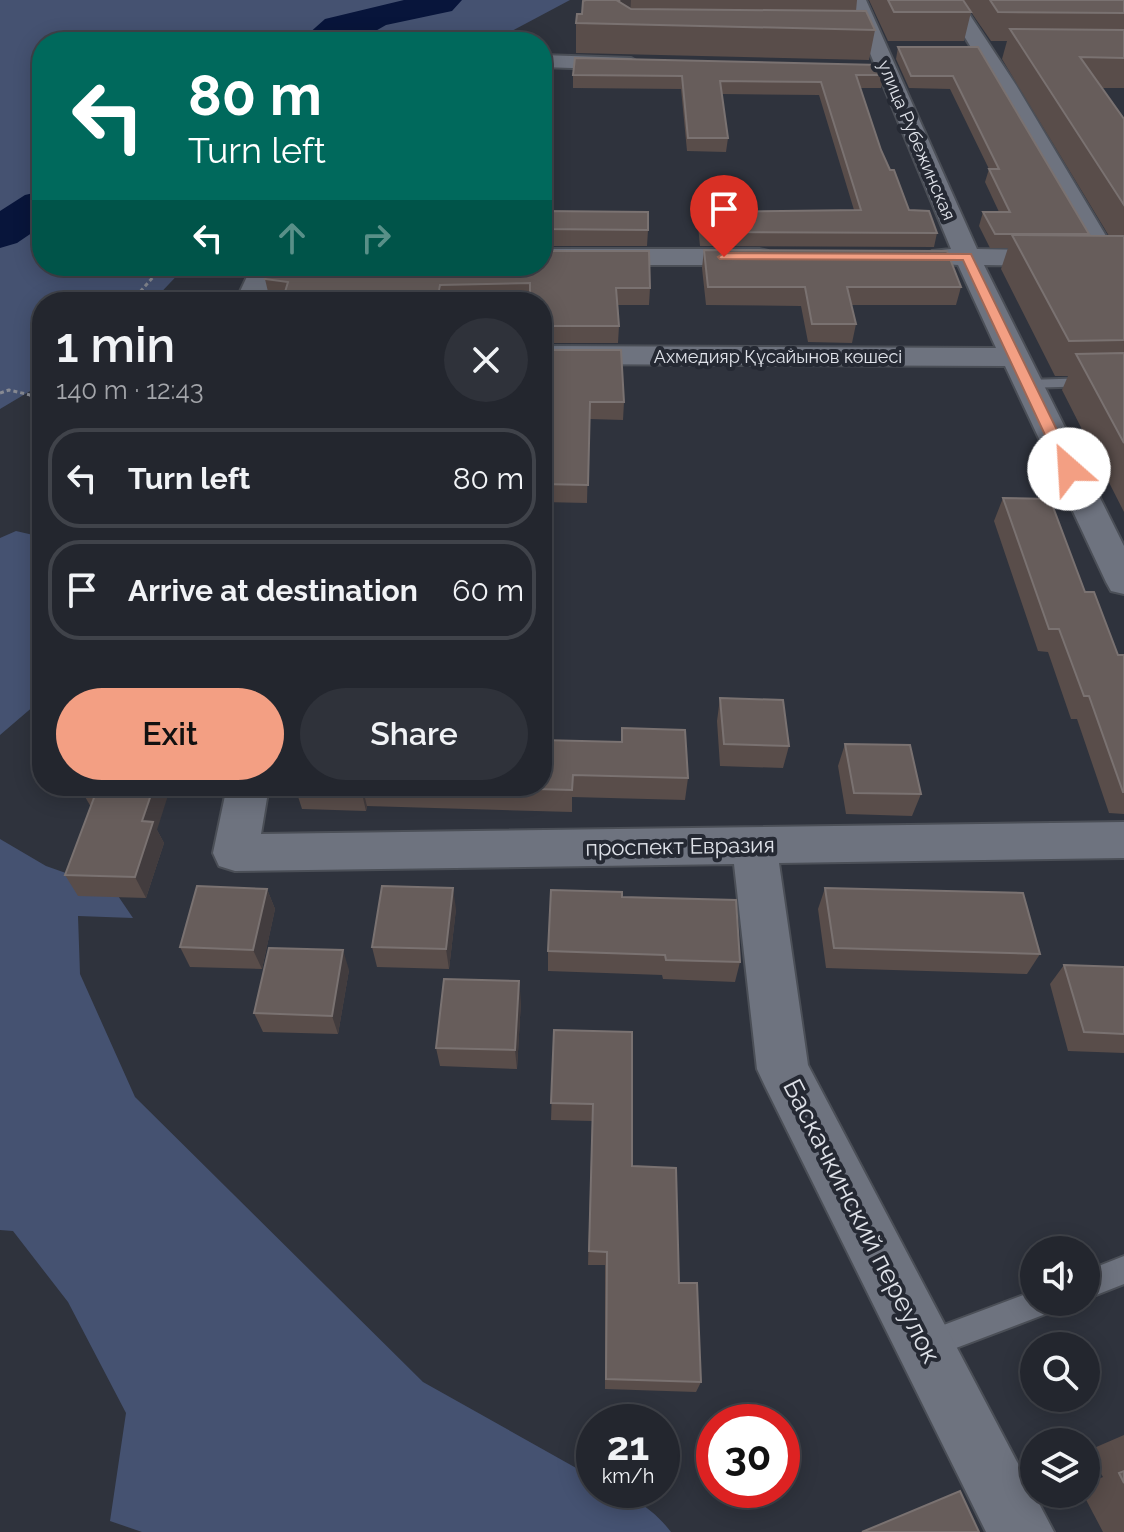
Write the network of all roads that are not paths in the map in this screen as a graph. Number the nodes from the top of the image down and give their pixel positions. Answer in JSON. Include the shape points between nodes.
{"nodes":[{"id":1,"x":857,"y":0,"type":"edge"},
{"id":2,"x":951,"y":0,"type":"edge"},
{"id":3,"x":630,"y":41,"type":"edge"},
{"id":4,"x":953,"y":51,"type":"edge"},
{"id":5,"x":983,"y":51,"type":"junction"},
{"id":6,"x":1014,"y":51,"type":"edge"},
{"id":7,"x":552,"y":61,"type":"edge"},
{"id":8,"x":552,"y":257,"type":"edge"},
{"id":9,"x":778,"y":257,"type":"edge"},
{"id":10,"x":920,"y":257,"type":"edge"},
{"id":11,"x":967,"y":257,"type":"junction"},
{"id":12,"x":1115,"y":258,"type":"edge"},
{"id":13,"x":552,"y":355,"type":"edge"},
{"id":14,"x":1014,"y":357,"type":"junction"},
{"id":15,"x":1124,"y":381,"type":"edge"},
{"id":16,"x":1027,"y":384,"type":"junction"},
{"id":17,"x":1124,"y":582,"type":"edge"},
{"id":18,"x":246,"y":796,"type":"edge"},
{"id":19,"x":1124,"y":840,"type":"edge"},
{"id":20,"x":754,"y":845,"type":"junction"},
{"id":21,"x":1124,"y":1270,"type":"edge"},
{"id":22,"x":1100,"y":1279,"type":"edge"},
{"id":23,"x":1020,"y":1310,"type":"edge"},
{"id":24,"x":927,"y":1345,"type":"junction"},
{"id":25,"x":1021,"y":1532,"type":"edge"}],
"edges":[{"from":1,"to":11,"type":"street","name":"улица Рубежинская"},
{"from":2,"to":5,"type":"street"},
{"from":3,"to":7,"type":"street","via":[[637,64]]},
{"from":4,"to":5,"type":"street"},
{"from":5,"to":6,"type":"street"},
{"from":5,"to":12,"type":"street"},
{"from":8,"to":9,"type":"street"},
{"from":10,"to":11,"type":"street"},
{"from":11,"to":12,"type":"street"},
{"from":11,"to":14,"type":"street","name":"улица Рубежинская"},
{"from":13,"to":14,"type":"street","name":"Ахмедияр Құсайынов көшесі"},
{"from":14,"to":16,"type":"street","name":"улица Рубежинская"},
{"from":15,"to":16,"type":"lane"},
{"from":16,"to":17,"type":"street","name":"улица Рубежинская"},
{"from":18,"to":20,"type":"street","name":"проспект Евразия","via":[[235,853]]},
{"from":19,"to":20,"type":"street","name":"проспект Евразия"},
{"from":20,"to":24,"type":"street","name":"Баскачкинский переулок","via":[[783,1069]]},
{"from":21,"to":22,"type":"lane"},
{"from":23,"to":24,"type":"lane"},
{"from":24,"to":25,"type":"street","name":"Баскачкинский переулок"}]}
